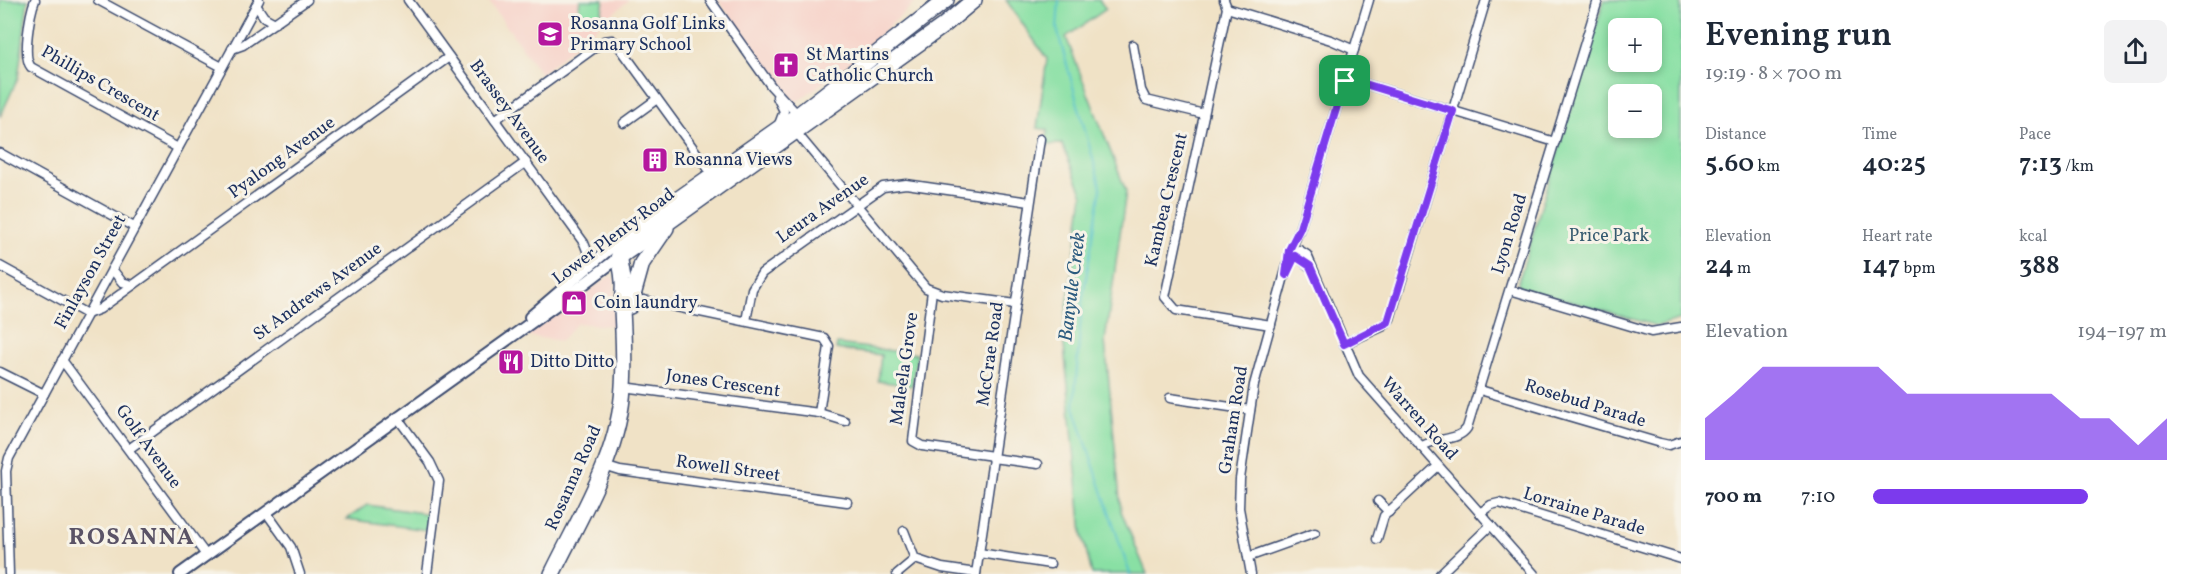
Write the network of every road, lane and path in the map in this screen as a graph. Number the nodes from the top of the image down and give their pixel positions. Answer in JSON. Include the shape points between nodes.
{"nodes":[{"id":1,"x":35,"y":0,"type":"edge"},
{"id":2,"x":98,"y":0,"type":"edge"},
{"id":3,"x":307,"y":0,"type":"edge"},
{"id":4,"x":408,"y":0,"type":"edge"},
{"id":5,"x":710,"y":0,"type":"edge"},
{"id":6,"x":1369,"y":0,"type":"edge"},
{"id":7,"x":1486,"y":0,"type":"edge"},
{"id":8,"x":1598,"y":0,"type":"edge"},
{"id":9,"x":970,"y":1,"type":"edge"},
{"id":10,"x":938,"y":2,"type":"edge"},
{"id":11,"x":257,"y":3,"type":"edge"},
{"id":12,"x":1226,"y":4,"type":"edge"},
{"id":13,"x":957,"y":14,"type":"junction"},
{"id":14,"x":275,"y":23,"type":"junction"},
{"id":15,"x":1133,"y":45,"type":"dead end"},
{"id":16,"x":1355,"y":47,"type":"junction"},
{"id":17,"x":232,"y":49,"type":"junction"},
{"id":18,"x":449,"y":57,"type":"junction"},
{"id":19,"x":222,"y":68,"type":"junction"},
{"id":20,"x":1345,"y":78,"type":"junction"},
{"id":21,"x":771,"y":86,"type":"junction"},
{"id":22,"x":657,"y":99,"type":"junction"},
{"id":23,"x":1453,"y":111,"type":"junction"},
{"id":24,"x":1204,"y":114,"type":"junction"},
{"id":25,"x":798,"y":115,"type":"junction"},
{"id":26,"x":495,"y":120,"type":"junction"},
{"id":27,"x":624,"y":123,"type":"dead end"},
{"id":28,"x":778,"y":129,"type":"junction"},
{"id":29,"x":795,"y":131,"type":"junction"},
{"id":30,"x":1040,"y":139,"type":"dead end"},
{"id":31,"x":1555,"y":142,"type":"junction"},
{"id":32,"x":178,"y":148,"type":"junction"},
{"id":33,"x":0,"y":153,"type":"edge"},
{"id":34,"x":526,"y":162,"type":"junction"},
{"id":35,"x":712,"y":174,"type":"junction"},
{"id":36,"x":1030,"y":202,"type":"junction"},
{"id":37,"x":855,"y":205,"type":"junction"},
{"id":38,"x":682,"y":210,"type":"junction"},
{"id":39,"x":638,"y":225,"type":"junction"},
{"id":40,"x":134,"y":227,"type":"junction"},
{"id":41,"x":654,"y":230,"type":"junction"},
{"id":42,"x":584,"y":243,"type":"junction"},
{"id":43,"x":622,"y":246,"type":"junction"},
{"id":44,"x":1295,"y":252,"type":"junction"},
{"id":45,"x":602,"y":255,"type":"junction"},
{"id":46,"x":0,"y":266,"type":"edge"},
{"id":47,"x":586,"y":268,"type":"junction"},
{"id":48,"x":112,"y":270,"type":"junction"},
{"id":49,"x":639,"y":270,"type":"junction"},
{"id":50,"x":133,"y":285,"type":"junction"},
{"id":51,"x":1510,"y":290,"type":"junction"},
{"id":52,"x":932,"y":291,"type":"junction"},
{"id":53,"x":643,"y":300,"type":"dead end"},
{"id":54,"x":1015,"y":304,"type":"junction"},
{"id":55,"x":87,"y":314,"type":"junction"},
{"id":56,"x":747,"y":321,"type":"junction"},
{"id":57,"x":625,"y":323,"type":"junction"},
{"id":58,"x":1271,"y":325,"type":"junction"},
{"id":59,"x":1680,"y":329,"type":"edge"},
{"id":60,"x":510,"y":336,"type":"junction"},
{"id":61,"x":1344,"y":344,"type":"junction"},
{"id":62,"x":62,"y":360,"type":"junction"},
{"id":63,"x":0,"y":372,"type":"edge"},
{"id":64,"x":623,"y":387,"type":"junction"},
{"id":65,"x":1480,"y":390,"type":"junction"},
{"id":66,"x":44,"y":394,"type":"junction"},
{"id":67,"x":1170,"y":398,"type":"dead end"},
{"id":68,"x":1250,"y":410,"type":"junction"},
{"id":69,"x":819,"y":413,"type":"junction"},
{"id":70,"x":397,"y":417,"type":"junction"},
{"id":71,"x":845,"y":421,"type":"dead end"},
{"id":72,"x":1681,"y":441,"type":"edge"},
{"id":73,"x":1421,"y":447,"type":"junction"},
{"id":74,"x":129,"y":448,"type":"junction"},
{"id":75,"x":4,"y":457,"type":"edge"},
{"id":76,"x":993,"y":457,"type":"junction"},
{"id":77,"x":1038,"y":464,"type":"dead end"},
{"id":78,"x":604,"y":466,"type":"junction"},
{"id":79,"x":1438,"y":466,"type":"junction"},
{"id":80,"x":1378,"y":501,"type":"dead end"},
{"id":81,"x":848,"y":502,"type":"dead end"},
{"id":82,"x":266,"y":512,"type":"junction"},
{"id":83,"x":1389,"y":512,"type":"junction"},
{"id":84,"x":1480,"y":513,"type":"junction"},
{"id":85,"x":1491,"y":525,"type":"junction"},
{"id":86,"x":4,"y":530,"type":"edge"},
{"id":87,"x":904,"y":531,"type":"dead end"},
{"id":88,"x":1315,"y":533,"type":"dead end"},
{"id":89,"x":1377,"y":539,"type":"dead end"},
{"id":90,"x":979,"y":554,"type":"junction"},
{"id":91,"x":206,"y":555,"type":"junction"},
{"id":92,"x":1248,"y":557,"type":"junction"},
{"id":93,"x":1681,"y":558,"type":"edge"},
{"id":94,"x":915,"y":559,"type":"junction"},
{"id":95,"x":1050,"y":564,"type":"dead end"},
{"id":96,"x":9,"y":574,"type":"edge"},
{"id":97,"x":180,"y":574,"type":"edge"},
{"id":98,"x":300,"y":574,"type":"edge"},
{"id":99,"x":427,"y":574,"type":"edge"},
{"id":100,"x":552,"y":574,"type":"edge"},
{"id":101,"x":897,"y":574,"type":"edge"},
{"id":102,"x":976,"y":574,"type":"edge"},
{"id":103,"x":1251,"y":574,"type":"edge"},
{"id":104,"x":1440,"y":574,"type":"edge"},
{"id":105,"x":1534,"y":574,"type":"edge"}],
"edges":[{"from":1,"to":32,"type":"street","name":"Phillips Crescent","via":[[27,63]]},
{"from":2,"to":19,"type":"street"},
{"from":3,"to":14,"type":"street"},
{"from":4,"to":18,"type":"street","name":"Brassey Avenue"},
{"from":5,"to":21,"type":"street"},
{"from":6,"to":16,"type":"street","name":"Graham Road"},
{"from":7,"to":23,"type":"street"},
{"from":8,"to":31,"type":"street","name":"Lyon Road"},
{"from":9,"to":13,"type":"highway","name":"Lower Plenty Road"},
{"from":10,"to":13,"type":"highway","via":[[953,4]]},
{"from":10,"to":25,"type":"highway","name":"Lower Plenty Road","via":[[906,32]]},
{"from":11,"to":14,"type":"street","via":[[264,17]]},
{"from":11,"to":17,"type":"street","name":"Finlayson Street"},
{"from":12,"to":16,"type":"street"},
{"from":12,"to":24,"type":"street","name":"Kambea Crescent"},
{"from":13,"to":29,"type":"highway","name":"Lower Plenty Road"},
{"from":14,"to":17,"type":"street"},
{"from":15,"to":24,"type":"street","via":[[1146,100]]},
{"from":16,"to":20,"type":"street","name":"Graham Road"},
{"from":17,"to":19,"type":"street","name":"Finlayson Street"},
{"from":18,"to":26,"type":"street","name":"Brassey Avenue"},
{"from":18,"to":50,"type":"street","name":"Pyalong Avenue"},
{"from":19,"to":32,"type":"street","name":"Finlayson Street"},
{"from":20,"to":23,"type":"street"},
{"from":20,"to":44,"type":"street","name":"Graham Road"},
{"from":21,"to":25,"type":"street"},
{"from":21,"to":28,"type":"street","via":[[784,111]]},
{"from":22,"to":26,"type":"street","via":[[616,42],[606,40]]},
{"from":22,"to":27,"type":"street"},
{"from":22,"to":35,"type":"street"},
{"from":23,"to":31,"type":"street"},
{"from":23,"to":61,"type":"street","via":[[1388,322]]},
{"from":24,"to":58,"type":"street","name":"Kambea Crescent","via":[[1165,297],[1176,310]]},
{"from":25,"to":28,"type":"highway","name":"Lower Plenty Road"},
{"from":26,"to":34,"type":"street","name":"Brassey Avenue"},
{"from":28,"to":35,"type":"highway","name":"Lower Plenty Road"},
{"from":29,"to":37,"type":"street"},
{"from":29,"to":38,"type":"highway","name":"Lower Plenty Road"},
{"from":30,"to":36,"type":"street","name":"McCrae Road"},
{"from":31,"to":51,"type":"street","name":"Lyon Road"},
{"from":32,"to":40,"type":"street","name":"Finlayson Street"},
{"from":33,"to":40,"type":"street"},
{"from":34,"to":42,"type":"street","name":"Brassey Avenue"},
{"from":34,"to":74,"type":"street","name":"St Andrews Avenue"},
{"from":35,"to":39,"type":"highway","name":"Lower Plenty Road"},
{"from":36,"to":37,"type":"street","name":"Leura Avenue","via":[[900,183],[878,189]]},
{"from":36,"to":54,"type":"street","name":"McCrae Road"},
{"from":37,"to":52,"type":"street"},
{"from":37,"to":56,"type":"street","name":"Leura Avenue","via":[[762,273],[754,285]]},
{"from":38,"to":41,"type":"highway","name":"Lower Plenty Road"},
{"from":38,"to":49,"type":"highway","name":"Rosanna Road","via":[[654,243]]},
{"from":39,"to":41,"type":"highway","via":[[643,231]]},
{"from":39,"to":43,"type":"highway","name":"Lower Plenty Road"},
{"from":40,"to":48,"type":"street","name":"Finlayson Street"},
{"from":41,"to":43,"type":"highway","name":"Lower Plenty Road"},
{"from":42,"to":45,"type":"street","name":"Brassey Avenue"},
{"from":42,"to":47,"type":"street","via":[[588,253]]},
{"from":43,"to":45,"type":"main road","name":"Lower Plenty Road"},
{"from":43,"to":49,"type":"highway","via":[[639,259]]},
{"from":43,"to":57,"type":"highway","name":"Rosanna Road"},
{"from":43,"to":60,"type":"main road","name":"Lower Plenty Road"},
{"from":44,"to":58,"type":"street","name":"Graham Road"},
{"from":44,"to":61,"type":"street","name":"Warren Road","via":[[1310,266]]},
{"from":45,"to":47,"type":"main road","name":"Lower Plenty Road"},
{"from":46,"to":55,"type":"street"},
{"from":47,"to":60,"type":"main road","name":"Lower Plenty Road"},
{"from":48,"to":50,"type":"street","via":[[122,282]]},
{"from":48,"to":55,"type":"street","name":"Finlayson Street"},
{"from":49,"to":57,"type":"highway","name":"Rosanna Road"},
{"from":50,"to":55,"type":"street","name":"Pyalong Avenue"},
{"from":51,"to":59,"type":"street","via":[[1651,332]]},
{"from":51,"to":65,"type":"street","name":"Lyon Road"},
{"from":52,"to":54,"type":"street"},
{"from":52,"to":76,"type":"street","name":"Maleela Grove","via":[[912,439],[919,446]]},
{"from":53,"to":56,"type":"street"},
{"from":54,"to":76,"type":"street","name":"McCrae Road"},
{"from":55,"to":62,"type":"street","name":"Finlayson Street"},
{"from":56,"to":69,"type":"street","via":[[826,341],[829,346]]},
{"from":57,"to":64,"type":"highway","name":"Rosanna Road"},
{"from":58,"to":68,"type":"street","name":"Graham Road"},
{"from":60,"to":70,"type":"main road","name":"Lower Plenty Road"},
{"from":61,"to":73,"type":"street","name":"Warren Road","via":[[1359,376]]},
{"from":62,"to":66,"type":"street","name":"Finlayson Street"},
{"from":62,"to":74,"type":"street","name":"Golf Avenue"},
{"from":63,"to":66,"type":"street"},
{"from":64,"to":69,"type":"street","name":"Jones Crescent"},
{"from":64,"to":78,"type":"highway","name":"Rosanna Road","via":[[618,427]]},
{"from":65,"to":72,"type":"street","name":"Rosebud Parade","via":[[1660,443]]},
{"from":65,"to":73,"type":"street","name":"Lyon Road","via":[[1464,432]]},
{"from":66,"to":75,"type":"street","name":"Finlayson Street"},
{"from":67,"to":68,"type":"street"},
{"from":68,"to":92,"type":"street","name":"Graham Road","via":[[1239,500]]},
{"from":69,"to":71,"type":"street","name":"Jones Crescent"},
{"from":70,"to":82,"type":"main road","name":"Lower Plenty Road"},
{"from":70,"to":99,"type":"street","via":[[440,481]]},
{"from":73,"to":79,"type":"street","name":"Warren Road"},
{"from":74,"to":91,"type":"street","name":"Golf Avenue"},
{"from":75,"to":86,"type":"street","name":"Finlayson Street"},
{"from":76,"to":77,"type":"street"},
{"from":76,"to":90,"type":"street","name":"McCrae Road"},
{"from":78,"to":81,"type":"street","name":"Rowell Street"},
{"from":78,"to":100,"type":"highway","name":"Rosanna Road"},
{"from":79,"to":83,"type":"street"},
{"from":79,"to":84,"type":"street","name":"Warren Road"},
{"from":80,"to":83,"type":"street"},
{"from":82,"to":91,"type":"main road","name":"Lower Plenty Road"},
{"from":82,"to":98,"type":"street","via":[[291,547]]},
{"from":83,"to":89,"type":"street","via":[[1382,520]]},
{"from":84,"to":85,"type":"street","name":"Warren Road"},
{"from":84,"to":93,"type":"street","name":"Lorraine Parade","via":[[1499,504]]},
{"from":85,"to":104,"type":"street"},
{"from":85,"to":105,"type":"street","name":"Warren Road"},
{"from":86,"to":96,"type":"street","name":"Finlayson Street"},
{"from":87,"to":94,"type":"street"},
{"from":88,"to":92,"type":"street"},
{"from":90,"to":95,"type":"street"},
{"from":90,"to":102,"type":"street","name":"McCrae Road"},
{"from":91,"to":97,"type":"main road","name":"Lower Plenty Road"},
{"from":92,"to":103,"type":"street","name":"Graham Road"},
{"from":94,"to":101,"type":"street"},
{"from":94,"to":102,"type":"street"}]}
